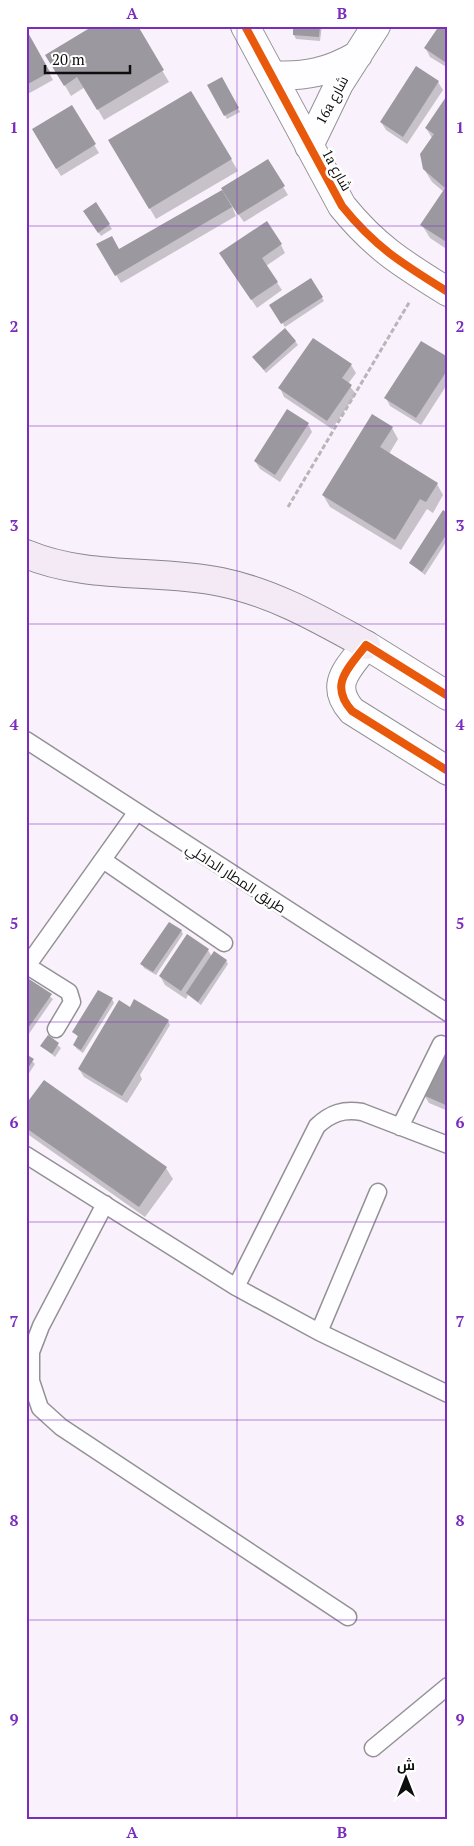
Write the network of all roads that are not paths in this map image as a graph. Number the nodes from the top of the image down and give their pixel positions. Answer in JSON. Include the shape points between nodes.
{"nodes":[{"id":1,"x":245,"y":26,"type":"edge"},
{"id":2,"x":376,"y":26,"type":"edge"},
{"id":3,"x":358,"y":55,"type":"junction"},
{"id":4,"x":272,"y":75,"type":"junction"},
{"id":5,"x":309,"y":146,"type":"junction"},
{"id":6,"x":448,"y":292,"type":"edge"},
{"id":7,"x":26,"y":554,"type":"edge"},
{"id":8,"x":366,"y":645,"type":"junction"},
{"id":9,"x":448,"y":696,"type":"edge"},
{"id":10,"x":26,"y":740,"type":"edge"},
{"id":11,"x":448,"y":771,"type":"edge"},
{"id":12,"x":136,"y":813,"type":"junction"},
{"id":13,"x":103,"y":860,"type":"junction"},
{"id":14,"x":224,"y":943,"type":"dead end"},
{"id":15,"x":27,"y":965,"type":"edge"},
{"id":16,"x":448,"y":1013,"type":"edge"},
{"id":17,"x":56,"y":1029,"type":"dead end"},
{"id":18,"x":441,"y":1044,"type":"dead end"},
{"id":19,"x":400,"y":1127,"type":"junction"},
{"id":20,"x":448,"y":1145,"type":"edge"},
{"id":21,"x":26,"y":1155,"type":"edge"},
{"id":22,"x":378,"y":1192,"type":"dead end"},
{"id":23,"x":105,"y":1204,"type":"junction"},
{"id":24,"x":236,"y":1287,"type":"junction"},
{"id":25,"x":318,"y":1332,"type":"junction"},
{"id":26,"x":448,"y":1394,"type":"edge"},
{"id":27,"x":348,"y":1617,"type":"dead end"},
{"id":28,"x":448,"y":1686,"type":"edge"},
{"id":29,"x":373,"y":1748,"type":"dead end"}],
"edges":[{"from":1,"to":4,"type":"street","name":"1a شارع"},
{"from":2,"to":3,"type":"street","name":"16a شارع"},
{"from":3,"to":4,"type":"street","name":"16a شارع","via":[[317,74]]},
{"from":3,"to":5,"type":"street","name":"16a شارع","via":[[339,84]]},
{"from":4,"to":5,"type":"street","name":"1a شارع"},
{"from":5,"to":6,"type":"street","name":"1a شارع","via":[[342,206],[362,230],[385,251]]},
{"from":7,"to":8,"type":"main road","via":[[76,568],[180,576],[244,588],[298,608]]},
{"from":8,"to":9,"type":"street"},
{"from":8,"to":11,"type":"street","via":[[344,674],[341,693],[345,703]]},
{"from":10,"to":12,"type":"lane","name":"طريق المطار الداخلي"},
{"from":12,"to":13,"type":"lane"},
{"from":12,"to":16,"type":"lane","name":"طريق المطار الداخلي"},
{"from":13,"to":14,"type":"lane"},
{"from":13,"to":15,"type":"lane"},
{"from":15,"to":17,"type":"lane","via":[[72,997],[70,1007]]},
{"from":18,"to":19,"type":"lane"},
{"from":19,"to":20,"type":"lane"},
{"from":19,"to":24,"type":"lane","via":[[350,1110],[337,1112],[317,1126]]},
{"from":21,"to":23,"type":"lane"},
{"from":22,"to":25,"type":"lane"},
{"from":23,"to":24,"type":"lane"},
{"from":23,"to":27,"type":"lane","via":[[41,1326],[31,1352],[31,1381],[40,1408],[61,1428]]},
{"from":24,"to":25,"type":"lane"},
{"from":25,"to":26,"type":"lane"},
{"from":28,"to":29,"type":"lane"}]}
